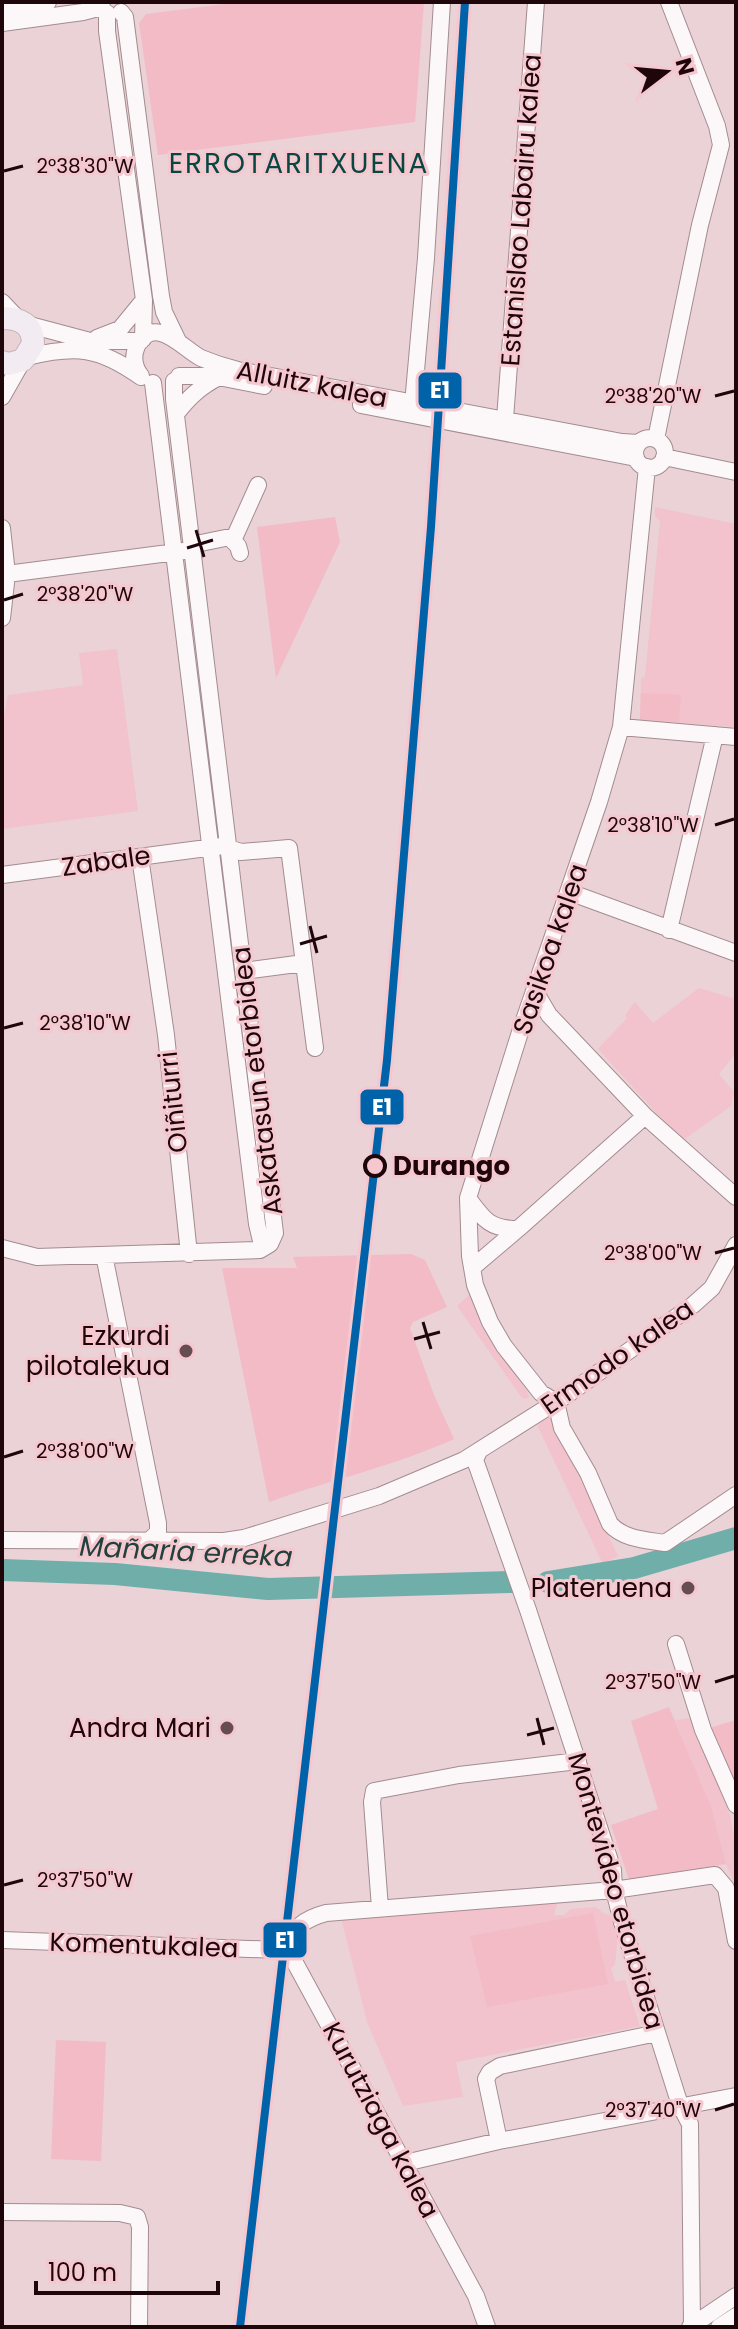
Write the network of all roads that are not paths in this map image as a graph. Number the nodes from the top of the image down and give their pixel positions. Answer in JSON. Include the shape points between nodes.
{"nodes":[{"id":1,"x":48,"y":2,"type":"edge"},
{"id":2,"x":442,"y":2,"type":"edge"},
{"id":3,"x":536,"y":2,"type":"edge"},
{"id":4,"x":669,"y":2,"type":"edge"},
{"id":5,"x":111,"y":7,"type":"edge"},
{"id":6,"x":2,"y":8,"type":"edge"},
{"id":7,"x":2,"y":23,"type":"edge"},
{"id":8,"x":728,"y":144,"type":"edge"},
{"id":9,"x":144,"y":300,"type":"junction"},
{"id":10,"x":10,"y":317,"type":"edge"},
{"id":11,"x":142,"y":340,"type":"junction"},
{"id":12,"x":90,"y":341,"type":"junction"},
{"id":13,"x":179,"y":342,"type":"junction"},
{"id":14,"x":17,"y":360,"type":"edge"},
{"id":15,"x":219,"y":377,"type":"junction"},
{"id":16,"x":176,"y":378,"type":"junction"},
{"id":17,"x":147,"y":380,"type":"junction"},
{"id":18,"x":2,"y":397,"type":"edge"},
{"id":19,"x":413,"y":404,"type":"junction"},
{"id":20,"x":176,"y":414,"type":"junction"},
{"id":21,"x":505,"y":419,"type":"junction"},
{"id":22,"x":656,"y":439,"type":"junction"},
{"id":23,"x":641,"y":456,"type":"junction"},
{"id":24,"x":664,"y":457,"type":"junction"},
{"id":25,"x":736,"y":472,"type":"edge"},
{"id":26,"x":258,"y":485,"type":"dead end"},
{"id":27,"x":2,"y":528,"type":"edge"},
{"id":28,"x":186,"y":549,"type":"junction"},
{"id":29,"x":7,"y":574,"type":"junction"},
{"id":30,"x":2,"y":618,"type":"edge"},
{"id":31,"x":621,"y":727,"type":"junction"},
{"id":32,"x":715,"y":735,"type":"junction"},
{"id":33,"x":736,"y":737,"type":"edge"},
{"id":34,"x":210,"y":847,"type":"junction"},
{"id":35,"x":229,"y":849,"type":"junction"},
{"id":36,"x":140,"y":857,"type":"junction"},
{"id":37,"x":2,"y":875,"type":"edge"},
{"id":38,"x":569,"y":892,"type":"junction"},
{"id":39,"x":669,"y":930,"type":"junction"},
{"id":40,"x":735,"y":950,"type":"edge"},
{"id":41,"x":304,"y":963,"type":"junction"},
{"id":42,"x":244,"y":971,"type":"junction"},
{"id":43,"x":536,"y":986,"type":"junction"},
{"id":44,"x":547,"y":1012,"type":"junction"},
{"id":45,"x":524,"y":1021,"type":"junction"},
{"id":46,"x":315,"y":1048,"type":"dead end"},
{"id":47,"x":645,"y":1116,"type":"junction"},
{"id":48,"x":736,"y":1197,"type":"edge"},
{"id":49,"x":468,"y":1198,"type":"junction"},
{"id":50,"x":518,"y":1229,"type":"junction"},
{"id":51,"x":736,"y":1245,"type":"edge"},
{"id":52,"x":266,"y":1246,"type":"junction"},
{"id":53,"x":2,"y":1248,"type":"edge"},
{"id":54,"x":189,"y":1254,"type":"junction"},
{"id":55,"x":104,"y":1255,"type":"junction"},
{"id":56,"x":472,"y":1268,"type":"junction"},
{"id":57,"x":556,"y":1402,"type":"junction"},
{"id":58,"x":479,"y":1451,"type":"junction"},
{"id":59,"x":736,"y":1495,"type":"edge"},
{"id":60,"x":151,"y":1539,"type":"junction"},
{"id":61,"x":2,"y":1540,"type":"edge"},
{"id":62,"x":676,"y":1644,"type":"dead end"},
{"id":63,"x":578,"y":1761,"type":"junction"},
{"id":64,"x":736,"y":1805,"type":"edge"},
{"id":65,"x":614,"y":1890,"type":"junction"},
{"id":66,"x":380,"y":1908,"type":"junction"},
{"id":67,"x":2,"y":1940,"type":"edge"},
{"id":68,"x":736,"y":1941,"type":"edge"},
{"id":69,"x":283,"y":1942,"type":"junction"},
{"id":70,"x":657,"y":2033,"type":"junction"},
{"id":71,"x":736,"y":2096,"type":"edge"},
{"id":72,"x":678,"y":2098,"type":"junction"},
{"id":73,"x":704,"y":2100,"type":"junction"},
{"id":74,"x":690,"y":2124,"type":"junction"},
{"id":75,"x":499,"y":2141,"type":"junction"},
{"id":76,"x":405,"y":2163,"type":"junction"},
{"id":77,"x":2,"y":2212,"type":"edge"},
{"id":78,"x":692,"y":2281,"type":"junction"},
{"id":79,"x":734,"y":2304,"type":"edge"},
{"id":80,"x":478,"y":2305,"type":"junction"},
{"id":81,"x":692,"y":2326,"type":"edge"},
{"id":82,"x":139,"y":2327,"type":"edge"},
{"id":83,"x":477,"y":2327,"type":"edge"},
{"id":84,"x":487,"y":2327,"type":"edge"},
{"id":85,"x":719,"y":2327,"type":"edge"}],
"edges":[{"from":1,"to":6,"type":"street"},
{"from":2,"to":19,"type":"street"},
{"from":3,"to":21,"type":"street","name":"Estanislao Labairu kalea"},
{"from":4,"to":8,"type":"street"},
{"from":5,"to":7,"type":"street"},
{"from":5,"to":9,"type":"street","via":[[107,31]]},
{"from":5,"to":13,"type":"street","via":[[125,17],[161,296]]},
{"from":8,"to":22,"type":"street","via":[[700,225]]},
{"from":9,"to":11,"type":"street"},
{"from":9,"to":12,"type":"street","via":[[120,329]]},
{"from":10,"to":12,"type":"street"},
{"from":10,"to":14,"type":"main road","via":[[31,330],[33,344]]},
{"from":11,"to":12,"type":"street"},
{"from":11,"to":13,"type":"street","via":[[157,333]]},
{"from":11,"to":17,"type":"street","via":[[134,363]]},
{"from":13,"to":16,"type":"street","via":[[185,357]]},
{"from":13,"to":19,"type":"street","name":"Alluitz kalea","via":[[221,366]]},
{"from":14,"to":17,"type":"street","via":[[76,348],[107,357]]},
{"from":14,"to":18,"type":"street"},
{"from":15,"to":16,"type":"street","name":"Alluitz kalea"},
{"from":15,"to":20,"type":"street","via":[[190,396]]},
{"from":15,"to":23,"type":"street","name":"Alluitz kalea"},
{"from":16,"to":17,"type":"street"},
{"from":16,"to":20,"type":"street","name":"Askatasun etorbidea"},
{"from":17,"to":28,"type":"street","name":"Askatasun etorbidea"},
{"from":19,"to":21,"type":"street","name":"Alluitz kalea"},
{"from":20,"to":28,"type":"street","name":"Askatasun etorbidea"},
{"from":21,"to":23,"type":"street","name":"Alluitz kalea","via":[[622,442]]},
{"from":22,"to":23,"type":"street","via":[[647,438]]},
{"from":22,"to":24,"type":"street"},
{"from":23,"to":24,"type":"street","via":[[659,464]]},
{"from":23,"to":31,"type":"street","name":"Sasikoa kalea"},
{"from":24,"to":25,"type":"street"},
{"from":26,"to":28,"type":"street","via":[[235,546]]},
{"from":27,"to":29,"type":"street"},
{"from":28,"to":29,"type":"street"},
{"from":28,"to":34,"type":"street","name":"Askatasun etorbidea"},
{"from":28,"to":35,"type":"street","name":"Askatasun etorbidea"},
{"from":29,"to":30,"type":"street"},
{"from":31,"to":32,"type":"street"},
{"from":31,"to":38,"type":"street","name":"Sasikoa kalea"},
{"from":32,"to":33,"type":"street"},
{"from":32,"to":39,"type":"street"},
{"from":34,"to":35,"type":"street","name":"Zabale"},
{"from":34,"to":36,"type":"street","name":"Zabale"},
{"from":34,"to":52,"type":"street","name":"Askatasun etorbidea","via":[[257,1224]]},
{"from":35,"to":41,"type":"street","name":"Zabale","via":[[289,848]]},
{"from":35,"to":42,"type":"street","name":"Askatasun etorbidea"},
{"from":36,"to":37,"type":"street","name":"Zabale"},
{"from":36,"to":54,"type":"street","name":"Oiñiturri"},
{"from":38,"to":39,"type":"street"},
{"from":38,"to":43,"type":"street","name":"Sasikoa kalea"},
{"from":39,"to":40,"type":"street"},
{"from":41,"to":42,"type":"street"},
{"from":41,"to":46,"type":"street"},
{"from":42,"to":52,"type":"street","name":"Askatasun etorbidea","via":[[275,1233]]},
{"from":43,"to":44,"type":"street"},
{"from":43,"to":45,"type":"street","name":"Sasikoa kalea"},
{"from":44,"to":45,"type":"street"},
{"from":44,"to":47,"type":"street"},
{"from":45,"to":49,"type":"street","name":"Sasikoa kalea"},
{"from":47,"to":48,"type":"street"},
{"from":47,"to":50,"type":"street"},
{"from":49,"to":50,"type":"street","via":[[483,1219],[500,1229]]},
{"from":49,"to":56,"type":"street","name":"Sasikoa kalea"},
{"from":50,"to":56,"type":"street"},
{"from":51,"to":57,"type":"street","name":"Ermodo kalea","via":[[712,1288],[693,1305]]},
{"from":52,"to":54,"type":"street"},
{"from":53,"to":55,"type":"street","via":[[37,1257]]},
{"from":54,"to":55,"type":"street"},
{"from":55,"to":60,"type":"street","via":[[158,1523]]},
{"from":56,"to":57,"type":"street","name":"Sasikoa kalea","via":[[482,1303],[504,1346],[541,1393]]},
{"from":57,"to":58,"type":"street","name":"Ermodo kalea"},
{"from":57,"to":59,"type":"street","via":[[562,1428],[615,1530],[672,1541]]},
{"from":58,"to":60,"type":"street","name":"Ermodo kalea","via":[[379,1496],[244,1538]]},
{"from":58,"to":63,"type":"street","name":"Montevideo etorbidea","via":[[475,1460]]},
{"from":60,"to":61,"type":"street","name":"Ermodo kalea"},
{"from":62,"to":64,"type":"street","via":[[703,1730]]},
{"from":63,"to":65,"type":"street","name":"Montevideo etorbidea","via":[[613,1870]]},
{"from":63,"to":66,"type":"street","via":[[374,1791]]},
{"from":65,"to":66,"type":"street"},
{"from":65,"to":68,"type":"street","via":[[715,1875],[726,1888]]},
{"from":65,"to":70,"type":"street","name":"Montevideo etorbidea"},
{"from":66,"to":69,"type":"street","via":[[314,1916]]},
{"from":67,"to":69,"type":"street","name":"Komentukalea","via":[[279,1950]]},
{"from":69,"to":76,"type":"street","name":"Kurutziaga kalea"},
{"from":70,"to":72,"type":"street","name":"Montevideo etorbidea"},
{"from":70,"to":75,"type":"street","via":[[490,2072],[486,2079]]},
{"from":71,"to":73,"type":"street"},
{"from":72,"to":73,"type":"street"},
{"from":72,"to":74,"type":"street","name":"Montevideo etorbidea"},
{"from":72,"to":75,"type":"street","via":[[656,2110]]},
{"from":73,"to":74,"type":"street"},
{"from":74,"to":78,"type":"street"},
{"from":75,"to":76,"type":"street"},
{"from":76,"to":80,"type":"street","name":"Kurutziaga kalea"},
{"from":77,"to":82,"type":"street","via":[[137,2217]]},
{"from":78,"to":79,"type":"street","via":[[703,2294]]},
{"from":78,"to":81,"type":"street"},
{"from":79,"to":81,"type":"street"},
{"from":79,"to":85,"type":"street"},
{"from":80,"to":83,"type":"street","name":"Kurutziaga kalea"},
{"from":80,"to":84,"type":"street","name":"Kurutziaga kalea"}]}
